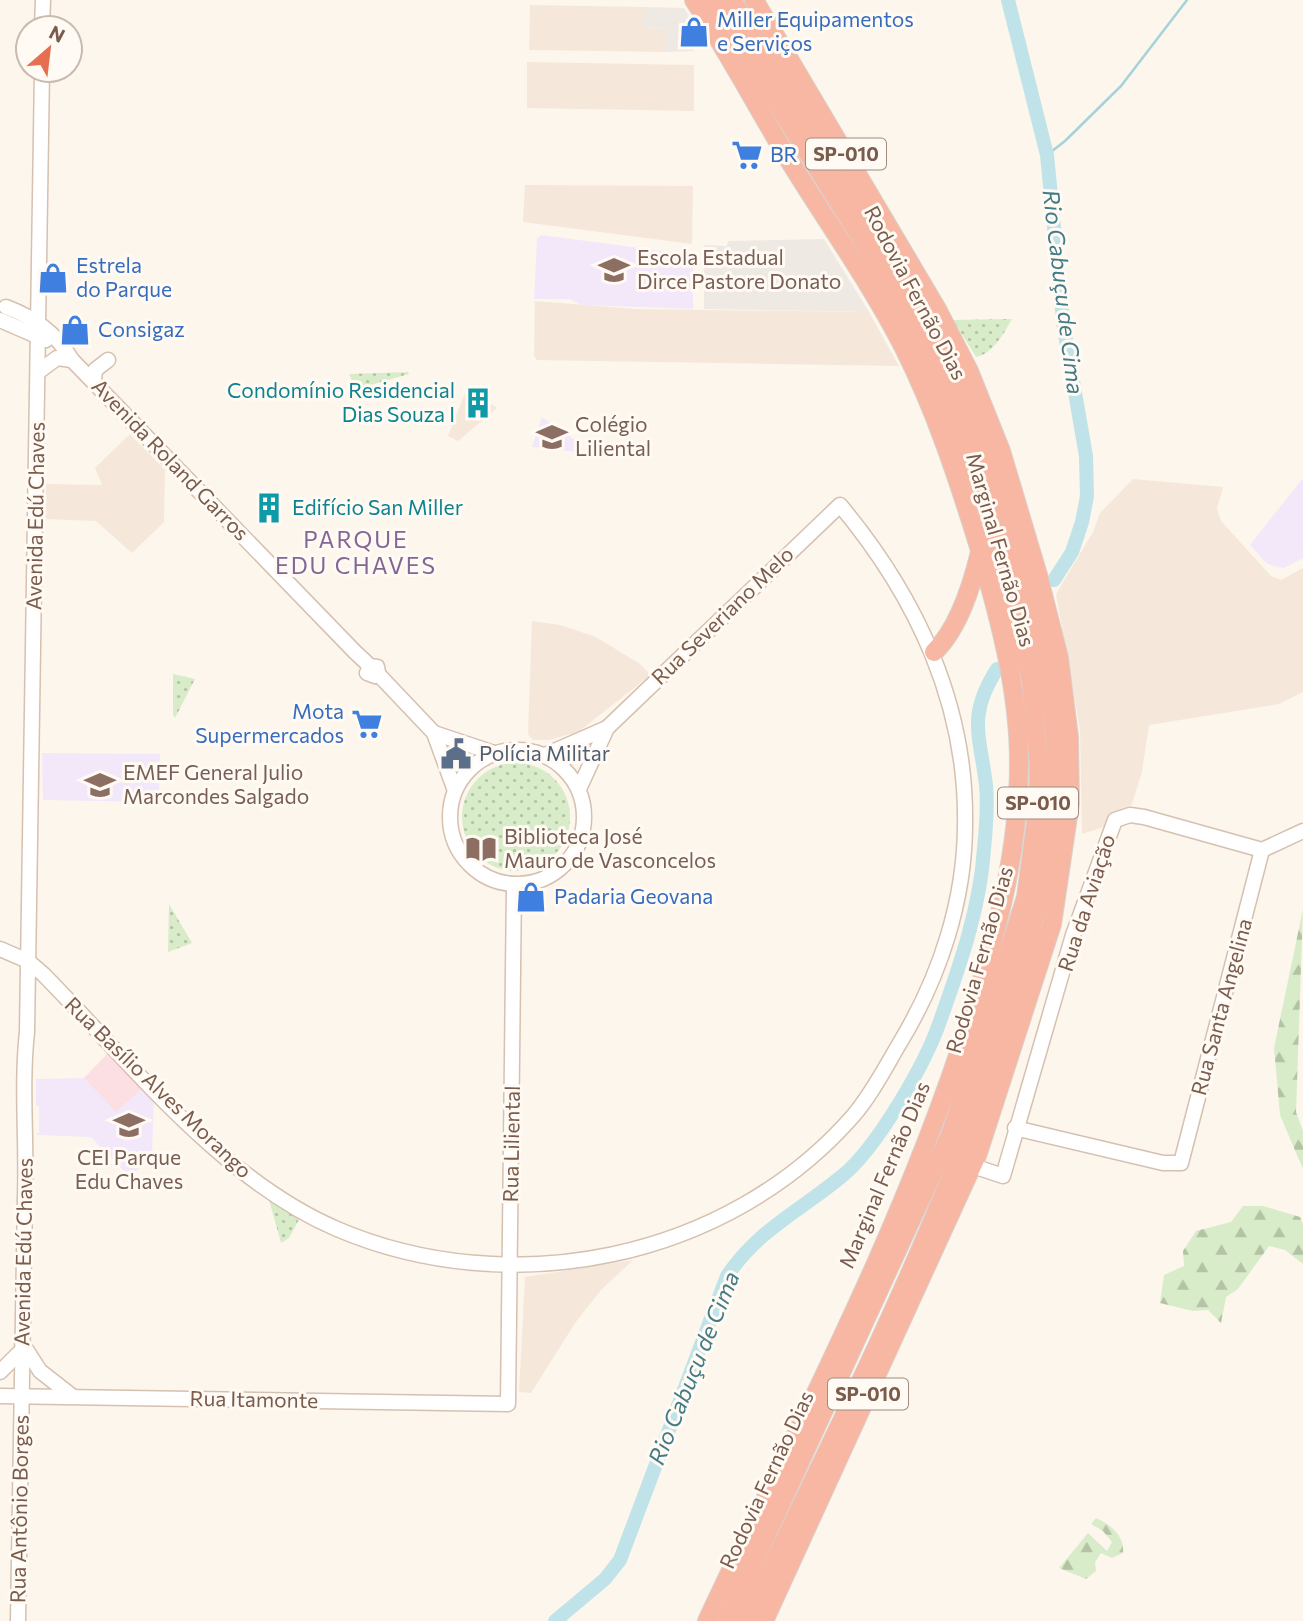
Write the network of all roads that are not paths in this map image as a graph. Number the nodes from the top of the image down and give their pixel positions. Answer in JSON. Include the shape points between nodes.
{"nodes":[{"id":1,"x":694,"y":0,"type":"edge"},
{"id":2,"x":712,"y":0,"type":"edge"},
{"id":3,"x":732,"y":0,"type":"edge"},
{"id":4,"x":754,"y":0,"type":"edge"},
{"id":5,"x":42,"y":84,"type":"edge"},
{"id":6,"x":2,"y":312,"type":"edge"},
{"id":7,"x":39,"y":322,"type":"junction"},
{"id":8,"x":72,"y":360,"type":"junction"},
{"id":9,"x":108,"y":360,"type":"dead end"},
{"id":10,"x":38,"y":372,"type":"junction"},
{"id":11,"x":94,"y":382,"type":"junction"},
{"id":12,"x":840,"y":505,"type":"joint"},
{"id":13,"x":980,"y":552,"type":"junction"},
{"id":14,"x":934,"y":652,"type":"junction"},
{"id":15,"x":607,"y":728,"type":"junction"},
{"id":16,"x":434,"y":733,"type":"junction"},
{"id":17,"x":494,"y":753,"type":"junction"},
{"id":18,"x":545,"y":755,"type":"junction"},
{"id":19,"x":454,"y":789,"type":"junction"},
{"id":20,"x":579,"y":789,"type":"junction"},
{"id":21,"x":1303,"y":831,"type":"edge"},
{"id":22,"x":1262,"y":850,"type":"junction"},
{"id":23,"x":514,"y":884,"type":"junction"},
{"id":24,"x":0,"y":948,"type":"edge"},
{"id":25,"x":28,"y":961,"type":"junction"},
{"id":26,"x":1015,"y":1128,"type":"junction"},
{"id":27,"x":973,"y":1166,"type":"junction"},
{"id":28,"x":510,"y":1266,"type":"junction"},
{"id":29,"x":22,"y":1346,"type":"junction"},
{"id":30,"x":0,"y":1372,"type":"edge"},
{"id":31,"x":0,"y":1396,"type":"edge"},
{"id":32,"x":22,"y":1396,"type":"junction"},
{"id":33,"x":73,"y":1397,"type":"junction"},
{"id":34,"x":508,"y":1404,"type":"joint"},
{"id":35,"x":18,"y":1621,"type":"edge"},
{"id":36,"x":707,"y":1621,"type":"edge"},
{"id":37,"x":727,"y":1621,"type":"edge"},
{"id":38,"x":746,"y":1621,"type":"edge"},
{"id":39,"x":764,"y":1621,"type":"edge"}],
"edges":[{"from":1,"to":13,"type":"highway","name":"Marginal Fernão Dias","number":"SP-010","via":[[904,348],[948,450]]},
{"from":2,"to":37,"type":"highway","name":"Rodovia Fernão Dias","number":"SP-010","via":[[861,237],[920,343],[948,405],[985,504],[1031,680],[1039,766],[1026,897],[951,1133]]},
{"from":3,"to":38,"type":"highway","name":"Rodovia Fernão Dias","number":"SP-010","via":[[928,321],[952,371],[984,453],[1020,570],[1046,678],[1056,768],[1051,849],[1041,902],[953,1172]]},
{"from":4,"to":27,"type":"highway","name":"Marginal Fernão Dias","number":"SP-010","via":[[925,287],[969,371],[1010,478],[1059,659],[1069,737],[1070,803],[1057,903]]},
{"from":5,"to":7,"type":"street","name":"Avenida Edú Chaves"},
{"from":6,"to":7,"type":"street","name":"Avenida Roland Garros"},
{"from":6,"to":7,"type":"street"},
{"from":7,"to":8,"type":"street","name":"Avenida Roland Garros"},
{"from":7,"to":10,"type":"street","name":"Avenida Edú Chaves"},
{"from":8,"to":10,"type":"street","via":[[57,358]]},
{"from":8,"to":11,"type":"street","name":"Avenida Roland Garros"},
{"from":9,"to":11,"type":"street","via":[[95,370]]},
{"from":10,"to":25,"type":"street","name":"Avenida Edú Chaves"},
{"from":11,"to":16,"type":"street","name":"Avenida Roland Garros"},
{"from":12,"to":14,"type":"street","name":"Rua Basílio Alves Morango","via":[[870,545]]},
{"from":12,"to":15,"type":"street","name":"Rua Severiano Melo"},
{"from":13,"to":14,"type":"highway","via":[[963,603]]},
{"from":13,"to":36,"type":"highway","name":"Marginal Fernão Dias","number":"SP-010","via":[[1004,641],[1018,738],[1013,853],[999,923],[915,1172]]},
{"from":14,"to":28,"type":"street","name":"Rua Basílio Alves Morango","via":[[959,741],[964,857],[954,912],[925,997],[864,1101],[833,1137],[766,1189],[717,1218],[659,1243],[586,1260]]},
{"from":15,"to":18,"type":"street"},
{"from":15,"to":20,"type":"street"},
{"from":16,"to":17,"type":"street"},
{"from":16,"to":19,"type":"street"},
{"from":17,"to":18,"type":"street","via":[[518,749]]},
{"from":17,"to":19,"type":"street","via":[[464,774]]},
{"from":18,"to":20,"type":"street","via":[[565,769]]},
{"from":19,"to":23,"type":"street","via":[[450,828],[462,857],[487,878]]},
{"from":20,"to":23,"type":"street","via":[[585,818],[577,848],[556,872],[541,880]]},
{"from":21,"to":22,"type":"street"},
{"from":22,"to":26,"type":"street","name":"Rua da Aviação","via":[[1144,817],[1115,820],[1073,935]]},
{"from":22,"to":26,"type":"street","name":"Rua Santa Angelina","via":[[1181,1164]]},
{"from":23,"to":28,"type":"street","name":"Rua Liliental"},
{"from":24,"to":25,"type":"street"},
{"from":25,"to":28,"type":"street","name":"Rua Basílio Alves Morango","via":[[195,1129],[263,1190],[336,1229],[397,1251]]},
{"from":25,"to":29,"type":"street","name":"Avenida Edú Chaves","via":[[31,1063],[26,1108]]},
{"from":26,"to":27,"type":"street","name":"Rua da Aviação","via":[[1003,1176]]},
{"from":27,"to":39,"type":"highway","name":"Marginal Fernão Dias","number":"SP-010"},
{"from":28,"to":34,"type":"street","name":"Rua Liliental"},
{"from":29,"to":30,"type":"street"},
{"from":29,"to":32,"type":"street","name":"Avenida Edú Chaves"},
{"from":29,"to":33,"type":"street","via":[[40,1371]]},
{"from":31,"to":32,"type":"street","name":"Rua Itamonte"},
{"from":32,"to":33,"type":"street","name":"Rua Itamonte"},
{"from":32,"to":35,"type":"street","name":"Rua Antônio Borges"},
{"from":33,"to":34,"type":"street","name":"Rua Itamonte"}]}
